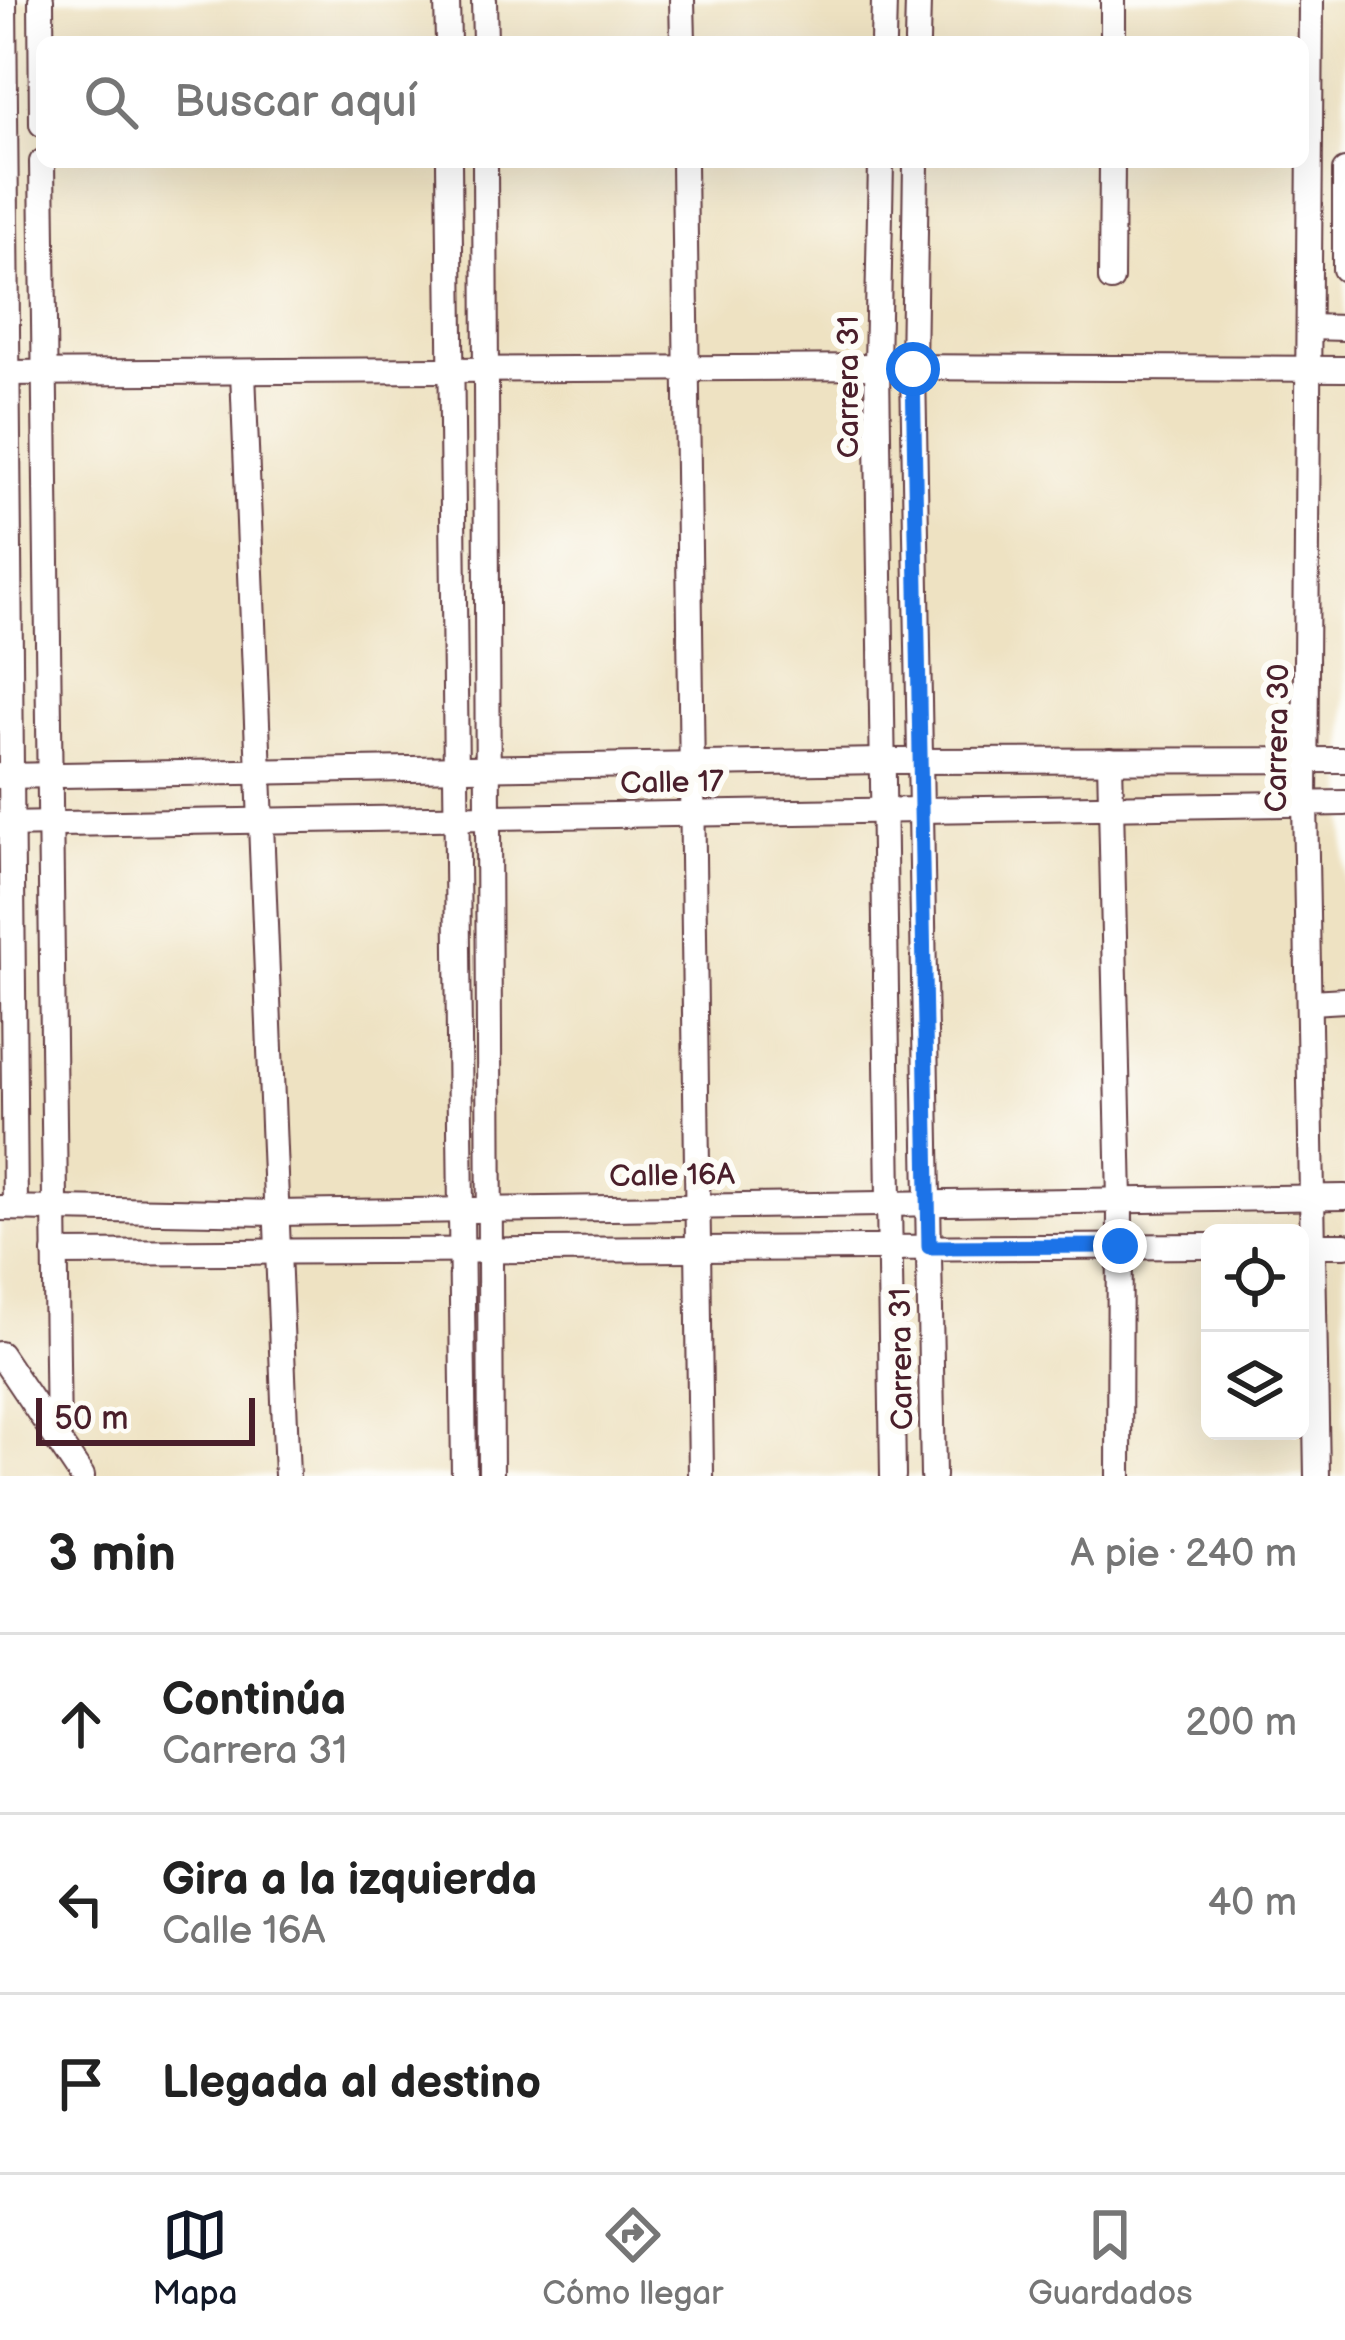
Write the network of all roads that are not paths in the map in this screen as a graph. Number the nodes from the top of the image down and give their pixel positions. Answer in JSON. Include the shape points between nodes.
{"nodes":[{"id":1,"x":4,"y":0,"type":"edge"},
{"id":2,"x":40,"y":0,"type":"edge"},
{"id":3,"x":447,"y":0,"type":"edge"},
{"id":4,"x":484,"y":0,"type":"edge"},
{"id":5,"x":682,"y":0,"type":"edge"},
{"id":6,"x":884,"y":0,"type":"edge"},
{"id":7,"x":918,"y":0,"type":"edge"},
{"id":8,"x":1113,"y":0,"type":"edge"},
{"id":9,"x":1311,"y":0,"type":"edge"},
{"id":10,"x":41,"y":36,"type":"edge"},
{"id":11,"x":448,"y":36,"type":"edge"},
{"id":12,"x":484,"y":36,"type":"edge"},
{"id":13,"x":683,"y":36,"type":"edge"},
{"id":14,"x":883,"y":36,"type":"edge"},
{"id":15,"x":917,"y":36,"type":"edge"},
{"id":16,"x":1113,"y":36,"type":"edge"},
{"id":17,"x":42,"y":168,"type":"edge"},
{"id":18,"x":449,"y":168,"type":"edge"},
{"id":19,"x":485,"y":168,"type":"edge"},
{"id":20,"x":684,"y":168,"type":"edge"},
{"id":21,"x":881,"y":168,"type":"edge"},
{"id":22,"x":916,"y":168,"type":"edge"},
{"id":23,"x":1112,"y":168,"type":"edge"},
{"id":24,"x":1345,"y":171,"type":"edge"},
{"id":25,"x":1345,"y":269,"type":"edge"},
{"id":26,"x":1111,"y":279,"type":"dead end"},
{"id":27,"x":1309,"y":327,"type":"junction"},
{"id":28,"x":1345,"y":328,"type":"edge"},
{"id":29,"x":1308,"y":366,"type":"junction"},
{"id":30,"x":877,"y":367,"type":"junction"},
{"id":31,"x":687,"y":368,"type":"junction"},
{"id":32,"x":487,"y":369,"type":"junction"},
{"id":33,"x":913,"y":369,"type":"junction"},
{"id":34,"x":1345,"y":369,"type":"edge"},
{"id":35,"x":452,"y":371,"type":"junction"},
{"id":36,"x":45,"y":372,"type":"junction"},
{"id":37,"x":243,"y":372,"type":"junction"},
{"id":38,"x":4,"y":373,"type":"edge"},
{"id":39,"x":1111,"y":760,"type":"junction"},
{"id":40,"x":1306,"y":760,"type":"junction"},
{"id":41,"x":1345,"y":760,"type":"edge"},
{"id":42,"x":883,"y":761,"type":"junction"},
{"id":43,"x":920,"y":762,"type":"junction"},
{"id":44,"x":692,"y":764,"type":"junction"},
{"id":45,"x":489,"y":767,"type":"junction"},
{"id":46,"x":457,"y":770,"type":"junction"},
{"id":47,"x":259,"y":772,"type":"junction"},
{"id":48,"x":50,"y":775,"type":"junction"},
{"id":49,"x":6,"y":776,"type":"edge"},
{"id":50,"x":1305,"y":802,"type":"junction"},
{"id":51,"x":1345,"y":803,"type":"edge"},
{"id":52,"x":1112,"y":804,"type":"junction"},
{"id":53,"x":884,"y":808,"type":"junction"},
{"id":54,"x":921,"y":808,"type":"junction"},
{"id":55,"x":693,"y":811,"type":"junction"},
{"id":56,"x":490,"y":815,"type":"junction"},
{"id":57,"x":457,"y":818,"type":"junction"},
{"id":58,"x":261,"y":820,"type":"junction"},
{"id":59,"x":50,"y":824,"type":"junction"},
{"id":60,"x":5,"y":825,"type":"edge"},
{"id":61,"x":1345,"y":1000,"type":"edge"},
{"id":62,"x":1310,"y":1002,"type":"junction"},
{"id":63,"x":1314,"y":1197,"type":"junction"},
{"id":64,"x":1345,"y":1197,"type":"edge"},
{"id":65,"x":1120,"y":1199,"type":"junction"},
{"id":66,"x":928,"y":1202,"type":"junction"},
{"id":67,"x":889,"y":1203,"type":"junction"},
{"id":68,"x":697,"y":1205,"type":"junction"},
{"id":69,"x":492,"y":1207,"type":"junction"},
{"id":70,"x":8,"y":1208,"type":"edge"},
{"id":71,"x":462,"y":1208,"type":"junction"},
{"id":72,"x":55,"y":1209,"type":"junction"},
{"id":73,"x":276,"y":1213,"type":"junction"},
{"id":74,"x":1309,"y":1227,"type":"edge"},
{"id":75,"x":1309,"y":1245,"type":"edge"},
{"id":76,"x":1345,"y":1245,"type":"edge"},
{"id":77,"x":1120,"y":1246,"type":"junction"},
{"id":78,"x":1201,"y":1246,"type":"edge"},
{"id":79,"x":890,"y":1247,"type":"junction"},
{"id":80,"x":929,"y":1247,"type":"junction"},
{"id":81,"x":698,"y":1249,"type":"junction"},
{"id":82,"x":463,"y":1250,"type":"junction"},
{"id":83,"x":492,"y":1250,"type":"junction"},
{"id":84,"x":278,"y":1251,"type":"junction"},
{"id":85,"x":55,"y":1253,"type":"junction"},
{"id":86,"x":1309,"y":1308,"type":"edge"},
{"id":87,"x":0,"y":1354,"type":"edge"},
{"id":88,"x":58,"y":1442,"type":"junction"},
{"id":89,"x":82,"y":1476,"type":"edge"},
{"id":90,"x":287,"y":1476,"type":"edge"},
{"id":91,"x":464,"y":1476,"type":"edge"},
{"id":92,"x":491,"y":1476,"type":"edge"},
{"id":93,"x":700,"y":1476,"type":"edge"},
{"id":94,"x":893,"y":1476,"type":"edge"},
{"id":95,"x":933,"y":1476,"type":"edge"},
{"id":96,"x":1119,"y":1476,"type":"edge"},
{"id":97,"x":1317,"y":1476,"type":"edge"}],
"edges":[{"from":1,"to":38,"type":"street"},
{"from":2,"to":10,"type":"street"},
{"from":3,"to":11,"type":"street"},
{"from":4,"to":12,"type":"street"},
{"from":5,"to":13,"type":"street"},
{"from":6,"to":14,"type":"street"},
{"from":7,"to":15,"type":"street"},
{"from":8,"to":16,"type":"street"},
{"from":9,"to":27,"type":"street","name":"Carrera 30"},
{"from":17,"to":36,"type":"street"},
{"from":18,"to":35,"type":"street"},
{"from":19,"to":32,"type":"street"},
{"from":20,"to":31,"type":"street"},
{"from":21,"to":30,"type":"street","name":"Carrera 31"},
{"from":22,"to":33,"type":"street","name":"Carrera 31"},
{"from":23,"to":26,"type":"street"},
{"from":24,"to":25,"type":"street"},
{"from":27,"to":28,"type":"street"},
{"from":27,"to":29,"type":"street","name":"Carrera 30"},
{"from":29,"to":33,"type":"street"},
{"from":29,"to":34,"type":"street"},
{"from":29,"to":40,"type":"street","name":"Carrera 30"},
{"from":30,"to":31,"type":"street"},
{"from":30,"to":33,"type":"street"},
{"from":30,"to":42,"type":"street","name":"Carrera 31"},
{"from":31,"to":32,"type":"street"},
{"from":31,"to":44,"type":"street"},
{"from":32,"to":35,"type":"street"},
{"from":32,"to":45,"type":"street"},
{"from":33,"to":43,"type":"street","name":"Carrera 31"},
{"from":35,"to":37,"type":"street"},
{"from":35,"to":46,"type":"street"},
{"from":36,"to":37,"type":"street"},
{"from":36,"to":38,"type":"street"},
{"from":36,"to":48,"type":"street"},
{"from":37,"to":47,"type":"street"},
{"from":38,"to":49,"type":"street"},
{"from":39,"to":40,"type":"street","name":"Calle 17"},
{"from":39,"to":43,"type":"street","name":"Calle 17"},
{"from":39,"to":52,"type":"street"},
{"from":40,"to":41,"type":"street","name":"Calle 17"},
{"from":40,"to":50,"type":"street","name":"Carrera 30"},
{"from":42,"to":43,"type":"street","name":"Calle 17"},
{"from":42,"to":44,"type":"street","name":"Calle 17"},
{"from":42,"to":53,"type":"street","name":"Carrera 31"},
{"from":43,"to":54,"type":"street","name":"Carrera 31"},
{"from":44,"to":45,"type":"street","name":"Calle 17"},
{"from":44,"to":55,"type":"street"},
{"from":45,"to":46,"type":"street","name":"Calle 17"},
{"from":45,"to":56,"type":"street"},
{"from":46,"to":47,"type":"street","name":"Calle 17"},
{"from":46,"to":57,"type":"street"},
{"from":47,"to":48,"type":"street","name":"Calle 17"},
{"from":47,"to":58,"type":"street"},
{"from":48,"to":49,"type":"street","name":"Calle 17"},
{"from":48,"to":59,"type":"street"},
{"from":49,"to":60,"type":"street"},
{"from":50,"to":51,"type":"street","name":"Calle 17"},
{"from":50,"to":52,"type":"street","name":"Calle 17"},
{"from":50,"to":62,"type":"street","name":"Carrera 30"},
{"from":52,"to":54,"type":"street","name":"Calle 17"},
{"from":52,"to":65,"type":"street"},
{"from":53,"to":54,"type":"street","name":"Calle 17"},
{"from":53,"to":55,"type":"street","name":"Calle 17"},
{"from":53,"to":67,"type":"street","name":"Carrera 31"},
{"from":54,"to":66,"type":"street","name":"Carrera 31"},
{"from":55,"to":56,"type":"street","name":"Calle 17"},
{"from":55,"to":68,"type":"street"},
{"from":56,"to":57,"type":"street","name":"Calle 17"},
{"from":56,"to":69,"type":"street"},
{"from":57,"to":58,"type":"street","name":"Calle 17"},
{"from":57,"to":71,"type":"street"},
{"from":58,"to":59,"type":"street","name":"Calle 17"},
{"from":58,"to":73,"type":"street"},
{"from":59,"to":60,"type":"street","name":"Calle 17"},
{"from":59,"to":72,"type":"street"},
{"from":60,"to":70,"type":"street"},
{"from":61,"to":62,"type":"street"},
{"from":62,"to":63,"type":"street","name":"Carrera 30"},
{"from":63,"to":64,"type":"street","name":"Calle 16A"},
{"from":63,"to":65,"type":"street","name":"Calle 16A"},
{"from":63,"to":74,"type":"street","name":"Carrera 30"},
{"from":65,"to":66,"type":"street","name":"Calle 16A"},
{"from":65,"to":77,"type":"street"},
{"from":66,"to":67,"type":"street","name":"Calle 16A"},
{"from":66,"to":80,"type":"street","name":"Carrera 31"},
{"from":67,"to":68,"type":"street","name":"Calle 16A"},
{"from":67,"to":79,"type":"street","name":"Carrera 31"},
{"from":68,"to":69,"type":"street","name":"Calle 16A"},
{"from":68,"to":81,"type":"street"},
{"from":69,"to":71,"type":"street","name":"Calle 16A"},
{"from":69,"to":83,"type":"street"},
{"from":70,"to":72,"type":"street","name":"Calle 16A"},
{"from":71,"to":73,"type":"street","name":"Calle 16A"},
{"from":71,"to":82,"type":"street"},
{"from":72,"to":73,"type":"street","name":"Calle 16A"},
{"from":72,"to":85,"type":"street"},
{"from":73,"to":84,"type":"street"},
{"from":75,"to":76,"type":"street"},
{"from":77,"to":78,"type":"street"},
{"from":77,"to":80,"type":"street"},
{"from":77,"to":96,"type":"street"},
{"from":79,"to":80,"type":"street"},
{"from":79,"to":81,"type":"street"},
{"from":79,"to":94,"type":"street","name":"Carrera 31"},
{"from":80,"to":95,"type":"street","name":"Carrera 31"},
{"from":81,"to":83,"type":"street"},
{"from":81,"to":93,"type":"street"},
{"from":82,"to":83,"type":"street"},
{"from":82,"to":84,"type":"street"},
{"from":82,"to":91,"type":"street"},
{"from":83,"to":92,"type":"street"},
{"from":84,"to":85,"type":"street"},
{"from":84,"to":90,"type":"street"},
{"from":85,"to":88,"type":"street"},
{"from":86,"to":97,"type":"street","name":"Carrera 30"},
{"from":87,"to":88,"type":"street"},
{"from":88,"to":89,"type":"street"}]}
